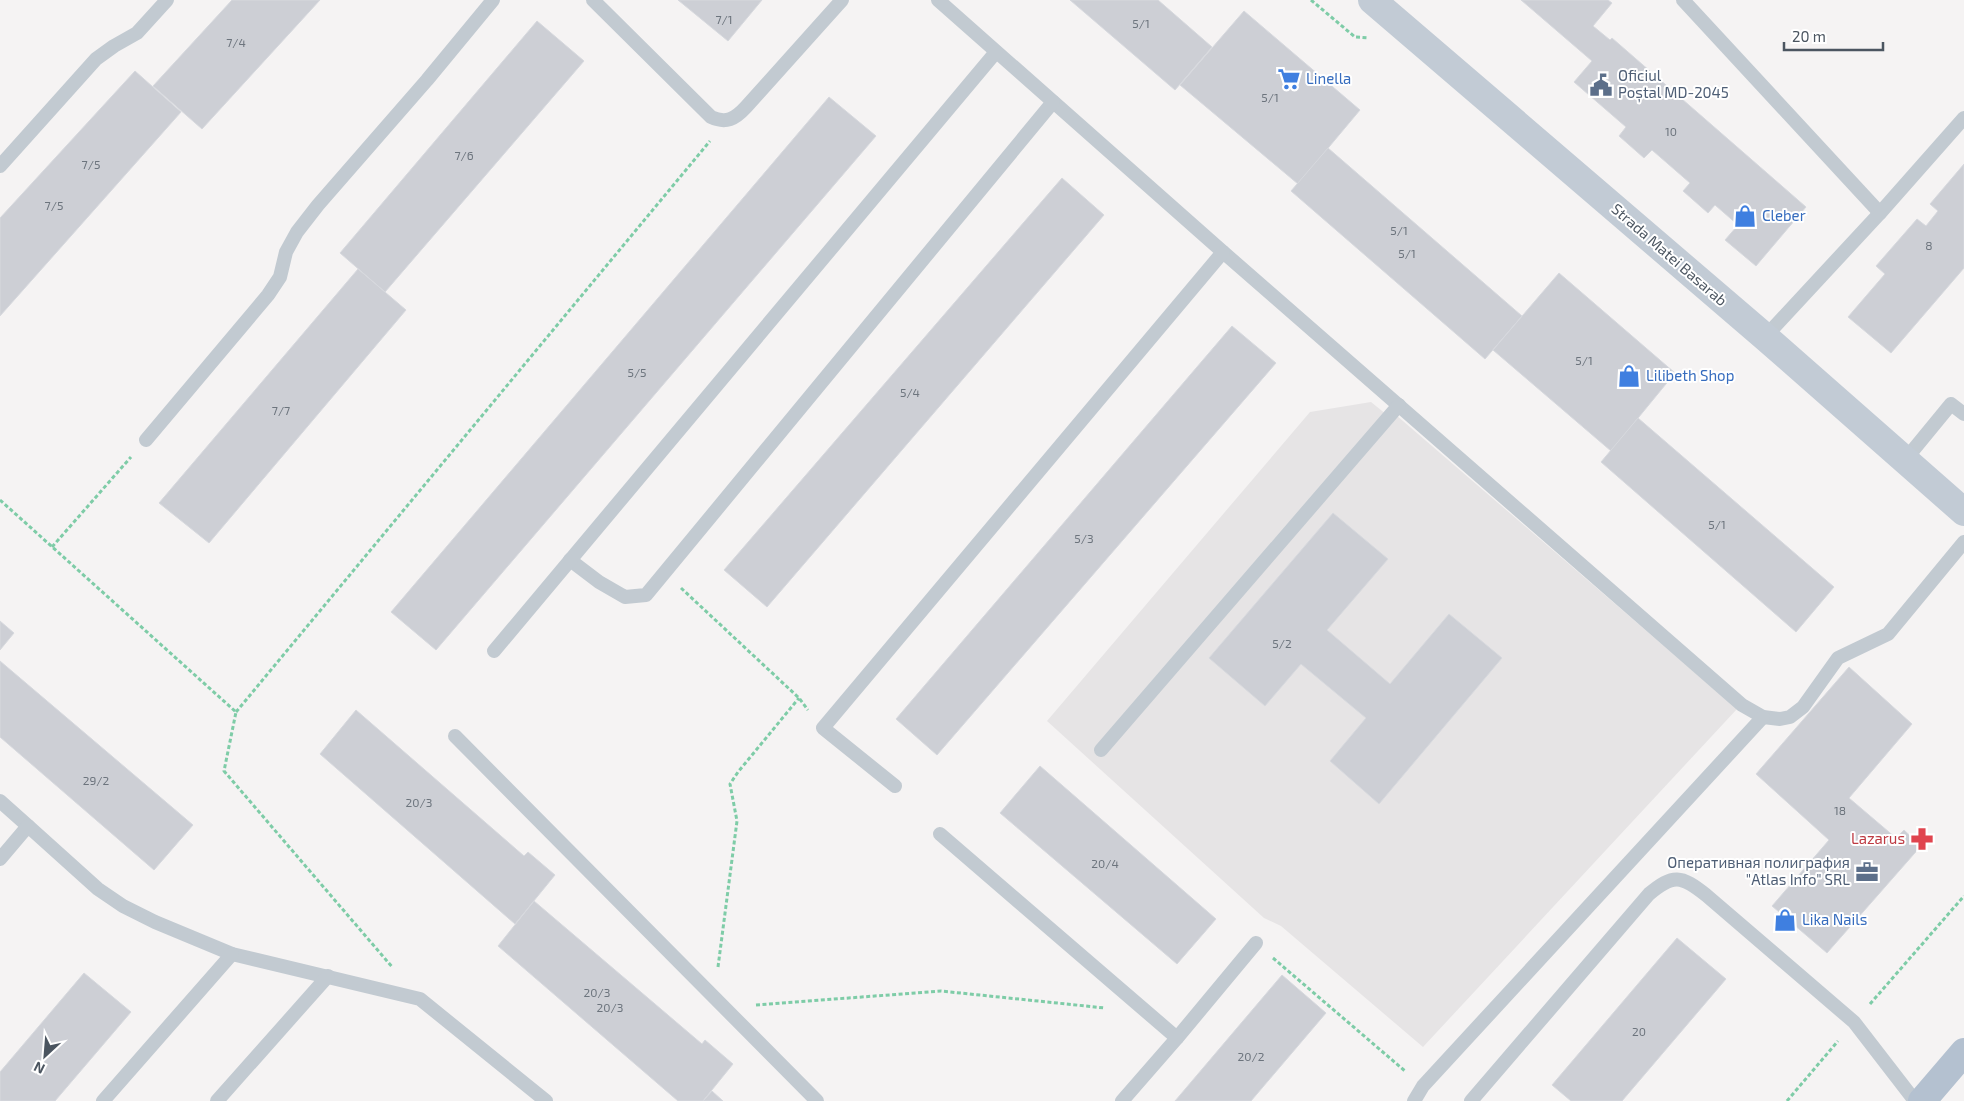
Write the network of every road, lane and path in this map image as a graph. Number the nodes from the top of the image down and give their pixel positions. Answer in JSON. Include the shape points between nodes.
{"nodes":[{"id":1,"x":167,"y":0,"type":"edge"},
{"id":2,"x":493,"y":0,"type":"edge"},
{"id":3,"x":842,"y":0,"type":"edge"},
{"id":4,"x":938,"y":0,"type":"edge"},
{"id":5,"x":1372,"y":0,"type":"edge"},
{"id":6,"x":1683,"y":0,"type":"edge"},
{"id":7,"x":602,"y":3,"type":"edge"},
{"id":8,"x":996,"y":52,"type":"junction"},
{"id":9,"x":1053,"y":102,"type":"junction"},
{"id":10,"x":1964,"y":118,"type":"edge"},
{"id":11,"x":727,"y":121,"type":"junction"},
{"id":12,"x":0,"y":166,"type":"edge"},
{"id":13,"x":1880,"y":214,"type":"junction"},
{"id":14,"x":1223,"y":252,"type":"junction"},
{"id":15,"x":1765,"y":337,"type":"junction"},
{"id":16,"x":1400,"y":406,"type":"junction"},
{"id":17,"x":1964,"y":414,"type":"edge"},
{"id":18,"x":146,"y":440,"type":"joint"},
{"id":19,"x":1905,"y":460,"type":"junction"},
{"id":20,"x":0,"y":500,"type":"edge"},
{"id":21,"x":1964,"y":512,"type":"edge"},
{"id":22,"x":1964,"y":542,"type":"edge"},
{"id":23,"x":52,"y":547,"type":"junction"},
{"id":24,"x":570,"y":560,"type":"junction"},
{"id":25,"x":665,"y":573,"type":"junction"},
{"id":26,"x":494,"y":651,"type":"dead end"},
{"id":27,"x":798,"y":698,"type":"junction"},
{"id":28,"x":236,"y":712,"type":"junction"},
{"id":29,"x":1763,"y":717,"type":"junction"},
{"id":30,"x":823,"y":728,"type":"junction"},
{"id":31,"x":455,"y":736,"type":"dead end"},
{"id":32,"x":1101,"y":750,"type":"dead end"},
{"id":33,"x":896,"y":786,"type":"dead end"},
{"id":34,"x":0,"y":801,"type":"edge"},
{"id":35,"x":28,"y":826,"type":"junction"},
{"id":36,"x":940,"y":834,"type":"dead end"},
{"id":37,"x":0,"y":859,"type":"edge"},
{"id":38,"x":1964,"y":896,"type":"edge"},
{"id":39,"x":1256,"y":942,"type":"joint"},
{"id":40,"x":232,"y":954,"type":"junction"},
{"id":41,"x":328,"y":976,"type":"junction"},
{"id":42,"x":420,"y":999,"type":"junction"},
{"id":43,"x":719,"y":1002,"type":"junction"},
{"id":44,"x":1148,"y":1013,"type":"junction"},
{"id":45,"x":1854,"y":1022,"type":"junction"},
{"id":46,"x":1177,"y":1038,"type":"junction"},
{"id":47,"x":1964,"y":1052,"type":"edge"},
{"id":48,"x":1423,"y":1086,"type":"junction"},
{"id":49,"x":1925,"y":1099,"type":"edge"},
{"id":50,"x":103,"y":1101,"type":"edge"},
{"id":51,"x":218,"y":1101,"type":"edge"},
{"id":52,"x":546,"y":1101,"type":"edge"},
{"id":53,"x":817,"y":1101,"type":"edge"},
{"id":54,"x":1122,"y":1101,"type":"edge"},
{"id":55,"x":1414,"y":1101,"type":"edge"},
{"id":56,"x":1471,"y":1101,"type":"edge"},
{"id":57,"x":1787,"y":1101,"type":"edge"}],
"edges":[{"from":1,"to":12,"type":"lane","via":[[137,33],[96,59]]},
{"from":2,"to":18,"type":"lane","via":[[318,205],[297,232],[286,252],[280,277],[268,295]]},
{"from":3,"to":11,"type":"lane","via":[[746,107]]},
{"from":4,"to":8,"type":"lane"},
{"from":5,"to":15,"type":"street","name":"Strada Matei Basarab"},
{"from":6,"to":13,"type":"lane"},
{"from":7,"to":11,"type":"lane","via":[[711,117]]},
{"from":8,"to":9,"type":"lane"},
{"from":8,"to":24,"type":"lane"},
{"from":9,"to":14,"type":"lane"},
{"from":9,"to":25,"type":"lane"},
{"from":10,"to":13,"type":"lane"},
{"from":11,"to":28,"type":"path"},
{"from":13,"to":15,"type":"lane"},
{"from":14,"to":16,"type":"lane"},
{"from":14,"to":30,"type":"lane"},
{"from":15,"to":19,"type":"street","name":"Strada Matei Basarab"},
{"from":16,"to":29,"type":"lane","via":[[1742,705]]},
{"from":16,"to":32,"type":"lane"},
{"from":17,"to":19,"type":"lane","via":[[1951,404]]},
{"from":18,"to":23,"type":"path"},
{"from":19,"to":21,"type":"street","name":"Strada Matei Basarab"},
{"from":20,"to":23,"type":"path"},
{"from":22,"to":29,"type":"lane","via":[[1888,634],[1838,658],[1803,707],[1790,716],[1780,719]]},
{"from":23,"to":28,"type":"path"},
{"from":24,"to":25,"type":"lane","via":[[625,597],[646,595]]},
{"from":24,"to":26,"type":"lane"},
{"from":25,"to":27,"type":"path"},
{"from":27,"to":30,"type":"path"},
{"from":27,"to":43,"type":"path","via":[[730,784],[737,822]]},
{"from":28,"to":42,"type":"path","via":[[224,771]]},
{"from":29,"to":48,"type":"lane"},
{"from":30,"to":33,"type":"lane"},
{"from":31,"to":43,"type":"lane"},
{"from":34,"to":35,"type":"lane"},
{"from":35,"to":37,"type":"lane"},
{"from":35,"to":40,"type":"lane","via":[[98,889],[123,906]]},
{"from":36,"to":44,"type":"lane"},
{"from":38,"to":45,"type":"path"},
{"from":39,"to":46,"type":"lane"},
{"from":39,"to":48,"type":"path"},
{"from":40,"to":41,"type":"lane"},
{"from":40,"to":50,"type":"lane"},
{"from":41,"to":42,"type":"lane"},
{"from":41,"to":51,"type":"lane"},
{"from":42,"to":52,"type":"lane"},
{"from":43,"to":44,"type":"path","via":[[941,991]]},
{"from":43,"to":53,"type":"lane"},
{"from":44,"to":46,"type":"lane"},
{"from":45,"to":49,"type":"lane"},
{"from":45,"to":56,"type":"lane","via":[[1692,884],[1677,879],[1664,881],[1649,894]]},
{"from":45,"to":57,"type":"path"},
{"from":46,"to":54,"type":"lane"},
{"from":47,"to":49,"type":"main road"},
{"from":48,"to":55,"type":"lane"}]}
